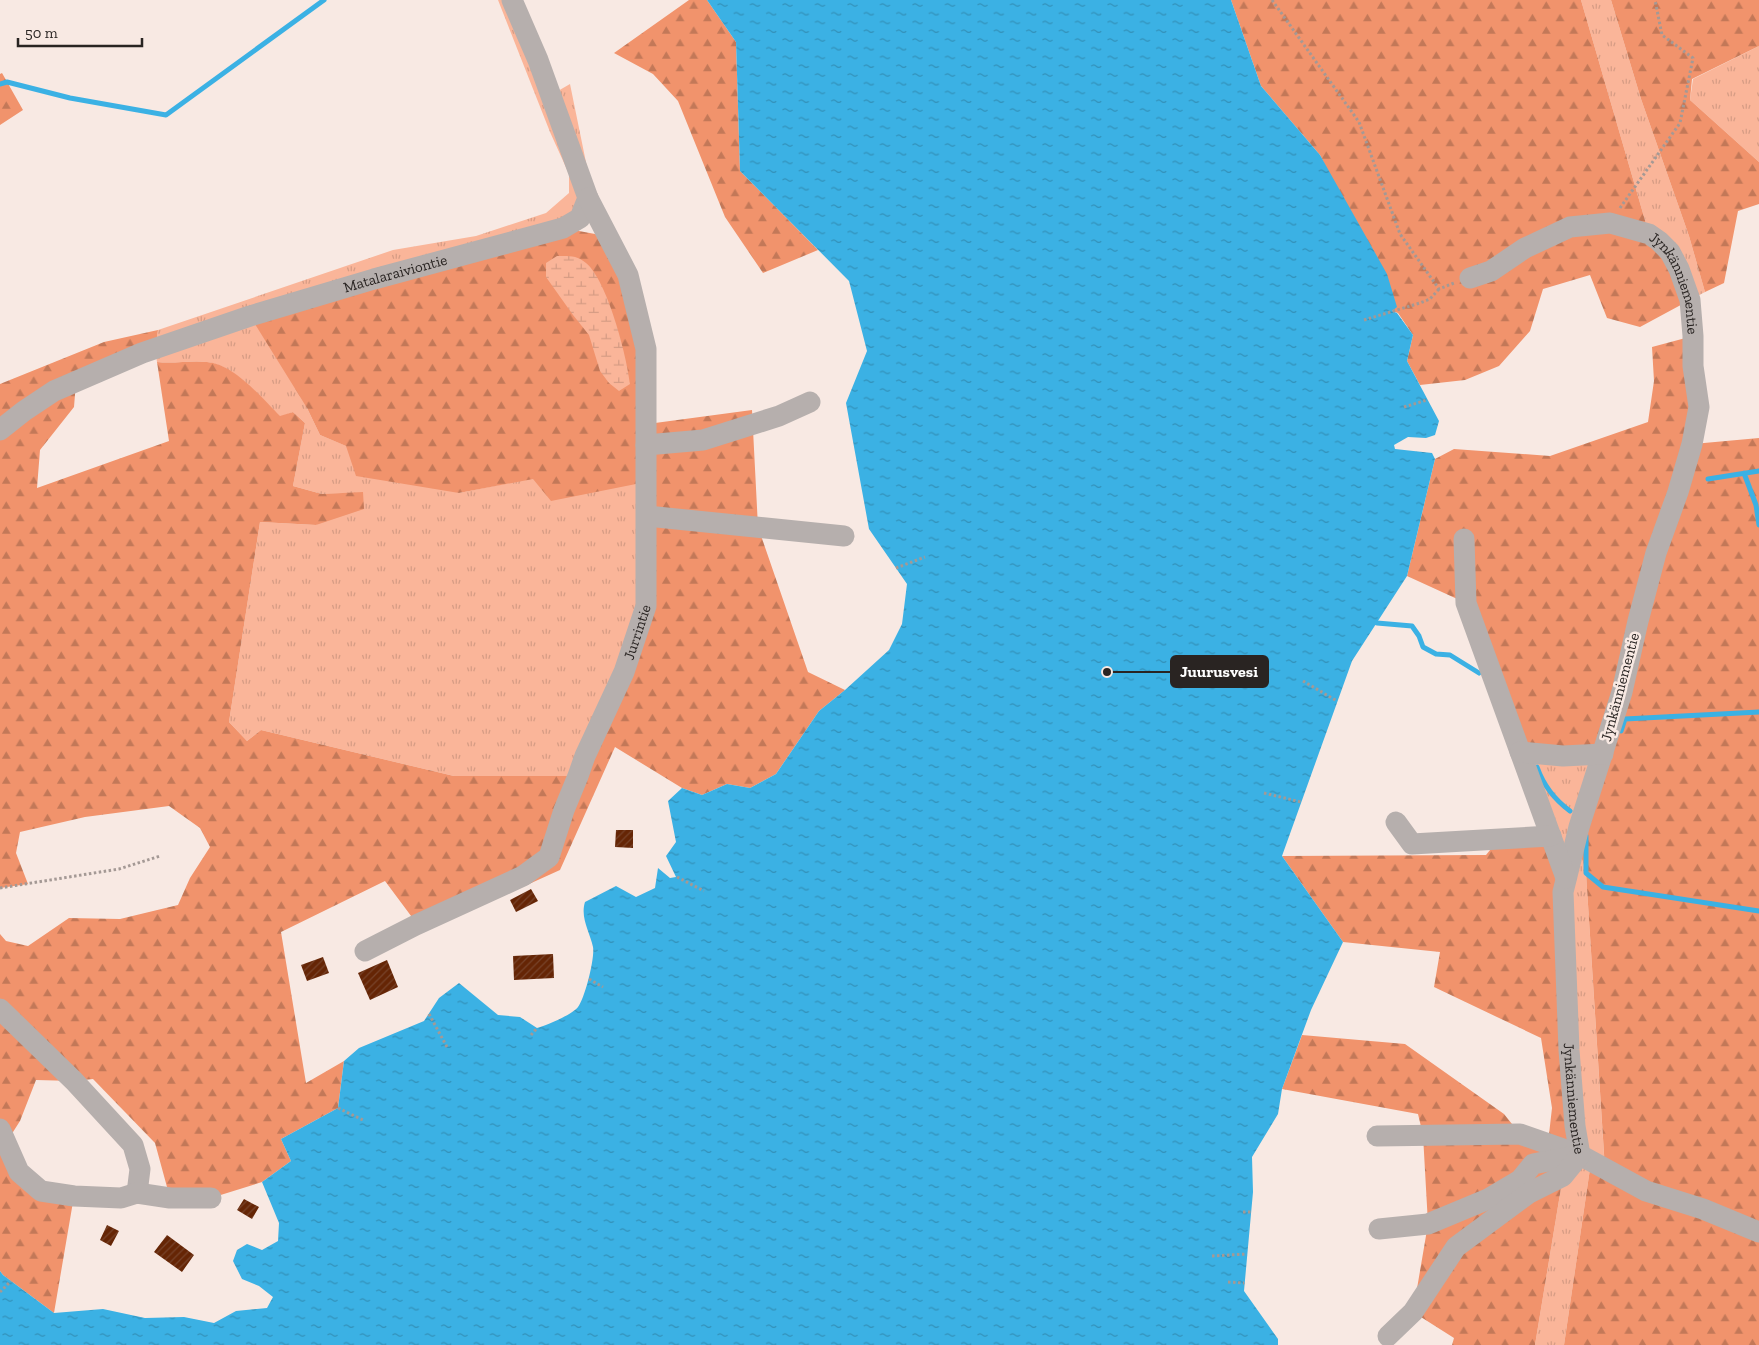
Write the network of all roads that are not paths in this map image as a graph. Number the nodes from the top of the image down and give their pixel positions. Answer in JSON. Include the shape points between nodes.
{"nodes":[{"id":1,"x":512,"y":0,"type":"edge"},
{"id":2,"x":588,"y":198,"type":"junction"},
{"id":3,"x":1470,"y":278,"type":"road end"},
{"id":4,"x":810,"y":402,"type":"dead end"},
{"id":5,"x":0,"y":430,"type":"edge"},
{"id":6,"x":646,"y":445,"type":"junction"},
{"id":7,"x":647,"y":516,"type":"junction"},
{"id":8,"x":844,"y":536,"type":"dead end"},
{"id":9,"x":1464,"y":539,"type":"dead end"},
{"id":10,"x":1520,"y":752,"type":"junction"},
{"id":11,"x":1603,"y":754,"type":"junction"},
{"id":12,"x":1396,"y":822,"type":"dead end"},
{"id":13,"x":1551,"y":836,"type":"junction"},
{"id":14,"x":1566,"y":878,"type":"junction"},
{"id":15,"x":365,"y":951,"type":"dead end"},
{"id":16,"x":0,"y":1009,"type":"edge"},
{"id":17,"x":0,"y":1129,"type":"edge"},
{"id":18,"x":1377,"y":1136,"type":"dead end"},
{"id":19,"x":1580,"y":1156,"type":"junction"},
{"id":20,"x":137,"y":1194,"type":"junction"},
{"id":21,"x":211,"y":1198,"type":"dead end"},
{"id":22,"x":1379,"y":1229,"type":"dead end"},
{"id":23,"x":1759,"y":1232,"type":"edge"},
{"id":24,"x":1388,"y":1336,"type":"dead end"}],
"edges":[{"from":1,"to":2,"type":"street","via":[[538,60]]},
{"from":2,"to":5,"type":"street","name":"Matalaraiviontie","via":[[580,218],[563,228],[250,316],[142,354],[54,392],[24,410]]},
{"from":2,"to":6,"type":"street","name":"Jurrintie","via":[[628,275],[646,349]]},
{"from":3,"to":11,"type":"street","name":"Jynkänniementie","via":[[1491,271],[1525,248],[1570,228],[1610,223],[1649,234],[1670,252],[1690,300],[1693,366],[1699,407],[1692,444],[1656,553],[1622,692]]},
{"from":4,"to":6,"type":"street","via":[[779,416],[703,440]]},
{"from":6,"to":7,"type":"street","name":"Jurrintie"},
{"from":7,"to":8,"type":"street"},
{"from":7,"to":15,"type":"street","name":"Jurrintie","via":[[646,606],[624,672],[585,756],[549,857],[523,876]]},
{"from":9,"to":10,"type":"street","via":[[1466,603]]},
{"from":10,"to":11,"type":"street","via":[[1563,756]]},
{"from":10,"to":13,"type":"street"},
{"from":11,"to":14,"type":"street","name":"Jynkänniementie"},
{"from":12,"to":13,"type":"street","via":[[1412,844]]},
{"from":13,"to":14,"type":"street"},
{"from":14,"to":19,"type":"street","name":"Jynkänniementie","via":[[1563,892],[1569,1050]]},
{"from":16,"to":20,"type":"street","via":[[74,1081],[133,1145],[140,1169]]},
{"from":17,"to":20,"type":"street","via":[[19,1172],[41,1191],[121,1198]]},
{"from":18,"to":19,"type":"street","via":[[1520,1134]]},
{"from":19,"to":22,"type":"street","via":[[1533,1164],[1520,1180],[1488,1199],[1428,1224]]},
{"from":19,"to":23,"type":"street","name":"Jynkänniementie","via":[[1646,1191],[1703,1208]]},
{"from":19,"to":24,"type":"street","via":[[1563,1176],[1529,1194],[1456,1247],[1413,1312]]},
{"from":20,"to":21,"type":"street"}]}
